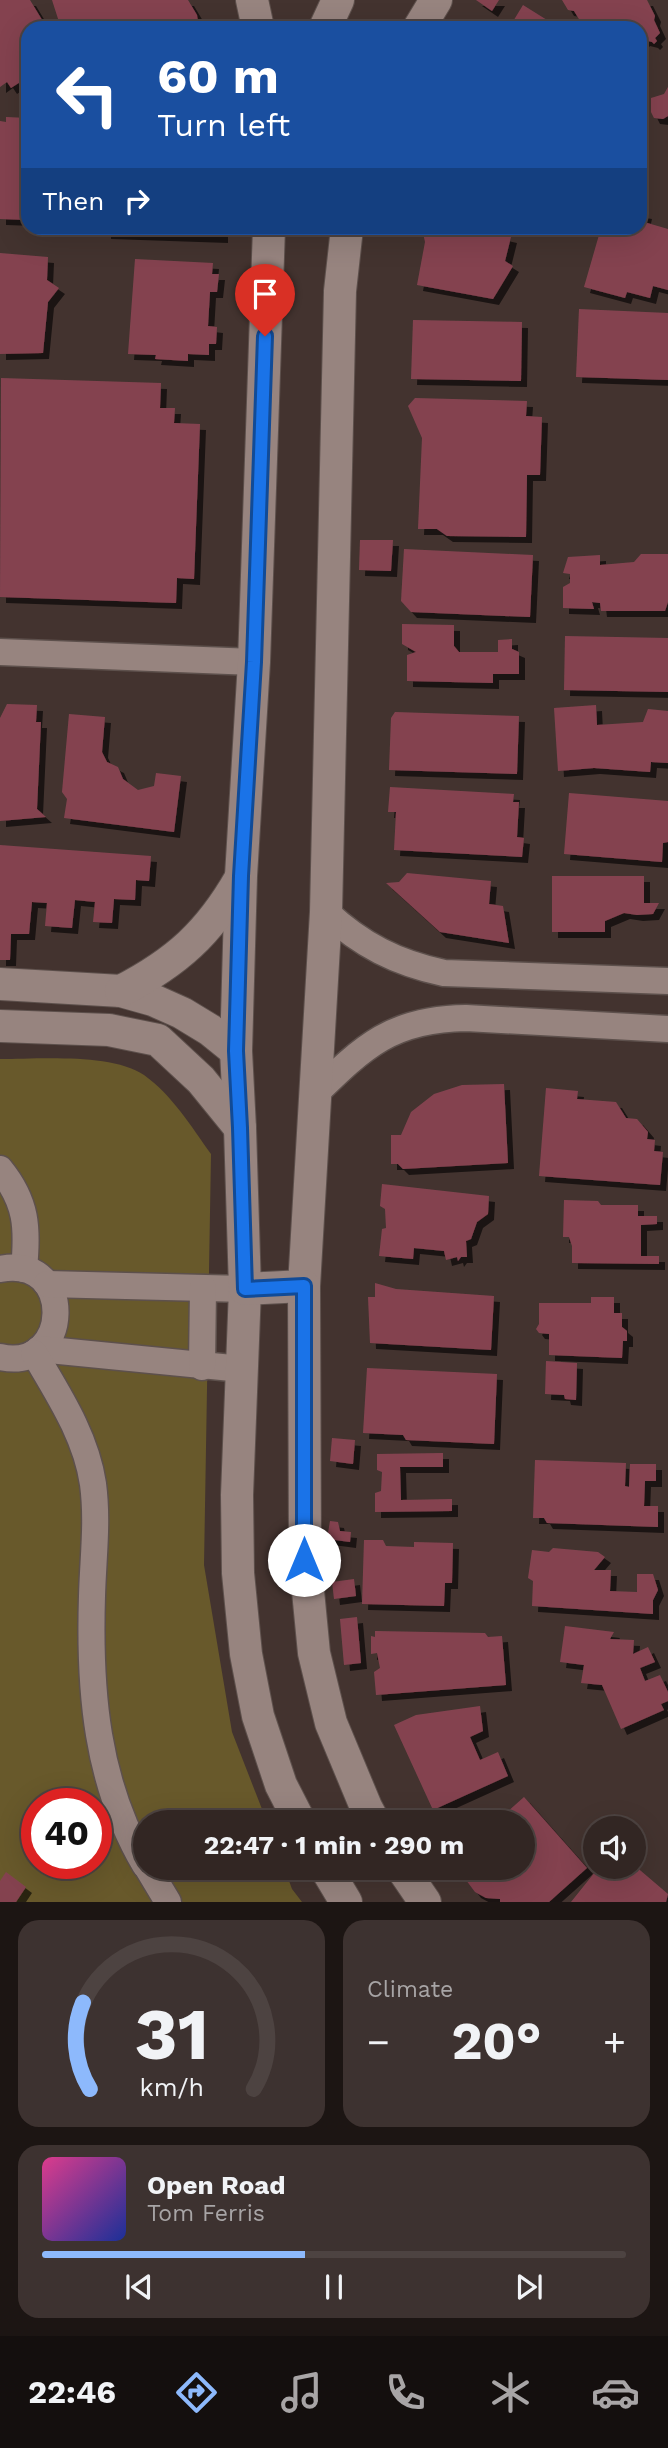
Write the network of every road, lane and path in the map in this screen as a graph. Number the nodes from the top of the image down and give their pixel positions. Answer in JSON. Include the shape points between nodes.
{"nodes":[{"id":1,"x":252,"y":0,"type":"edge"},
{"id":2,"x":338,"y":0,"type":"edge"},
{"id":3,"x":436,"y":0,"type":"edge"},
{"id":4,"x":256,"y":21,"type":"edge"},
{"id":5,"x":328,"y":21,"type":"edge"},
{"id":6,"x":423,"y":21,"type":"edge"},
{"id":7,"x":269,"y":235,"type":"edge"},
{"id":8,"x":346,"y":235,"type":"edge"},
{"id":9,"x":0,"y":652,"type":"edge"},
{"id":10,"x":254,"y":662,"type":"junction"},
{"id":11,"x":241,"y":876,"type":"junction"},
{"id":12,"x":326,"y":912,"type":"junction"},
{"id":13,"x":668,"y":981,"type":"edge"},
{"id":14,"x":0,"y":984,"type":"edge"},
{"id":15,"x":121,"y":991,"type":"junction"},
{"id":16,"x":0,"y":1026,"type":"edge"},
{"id":17,"x":668,"y":1029,"type":"edge"},
{"id":18,"x":236,"y":1051,"type":"junction"},
{"id":19,"x":314,"y":1095,"type":"junction"},
{"id":20,"x":240,"y":1128,"type":"junction"},
{"id":21,"x":0,"y":1169,"type":"edge"},
{"id":22,"x":12,"y":1269,"type":"edge"},
{"id":23,"x":47,"y":1284,"type":"junction"},
{"id":24,"x":304,"y":1286,"type":"junction"},
{"id":25,"x":203,"y":1288,"type":"junction"},
{"id":26,"x":245,"y":1289,"type":"junction"},
{"id":27,"x":37,"y":1351,"type":"junction"},
{"id":28,"x":0,"y":1357,"type":"edge"},
{"id":29,"x":201,"y":1367,"type":"junction"},
{"id":30,"x":242,"y":1369,"type":"junction"},
{"id":31,"x":294,"y":1810,"type":"edge"},
{"id":32,"x":368,"y":1810,"type":"edge"},
{"id":33,"x":133,"y":1839,"type":"edge"},
{"id":34,"x":155,"y":1880,"type":"edge"},
{"id":35,"x":333,"y":1880,"type":"edge"},
{"id":36,"x":410,"y":1880,"type":"edge"},
{"id":37,"x":168,"y":1902,"type":"edge"},
{"id":38,"x":346,"y":1902,"type":"edge"},
{"id":39,"x":425,"y":1902,"type":"edge"}],
"edges":[{"from":1,"to":4,"type":"street"},
{"from":2,"to":5,"type":"street"},
{"from":3,"to":6,"type":"street"},
{"from":7,"to":10,"type":"street"},
{"from":8,"to":12,"type":"street","via":[[340,291]]},
{"from":9,"to":10,"type":"street"},
{"from":10,"to":11,"type":"street"},
{"from":11,"to":15,"type":"street","via":[[204,933],[152,975]]},
{"from":11,"to":18,"type":"street"},
{"from":12,"to":13,"type":"street","via":[[368,946],[431,970]]},
{"from":12,"to":19,"type":"street"},
{"from":14,"to":15,"type":"street"},
{"from":15,"to":18,"type":"street","via":[[183,1013]]},
{"from":16,"to":20,"type":"street","via":[[109,1030],[158,1040],[201,1080]]},
{"from":17,"to":19,"type":"street","via":[[442,1018],[396,1030],[375,1041]]},
{"from":18,"to":20,"type":"street"},
{"from":19,"to":24,"type":"street"},
{"from":20,"to":26,"type":"street"},
{"from":21,"to":22,"type":"street","via":[[22,1205],[27,1233]]},
{"from":22,"to":23,"type":"street","via":[[37,1275]]},
{"from":23,"to":25,"type":"street"},
{"from":23,"to":27,"type":"street","via":[[55,1297],[55,1327]]},
{"from":24,"to":26,"type":"street"},
{"from":24,"to":32,"type":"street","via":[[304,1560],[314,1653],[331,1723]]},
{"from":25,"to":26,"type":"street"},
{"from":25,"to":29,"type":"street"},
{"from":26,"to":30,"type":"street"},
{"from":27,"to":28,"type":"street","via":[[21,1358]]},
{"from":27,"to":29,"type":"street"},
{"from":27,"to":33,"type":"street","via":[[83,1446],[92,1481],[96,1517],[92,1670],[98,1739],[113,1798]]},
{"from":29,"to":30,"type":"street"},
{"from":30,"to":31,"type":"street","via":[[238,1573],[246,1654],[258,1716]]},
{"from":34,"to":37,"type":"street"},
{"from":35,"to":38,"type":"street"},
{"from":36,"to":39,"type":"street"}]}
